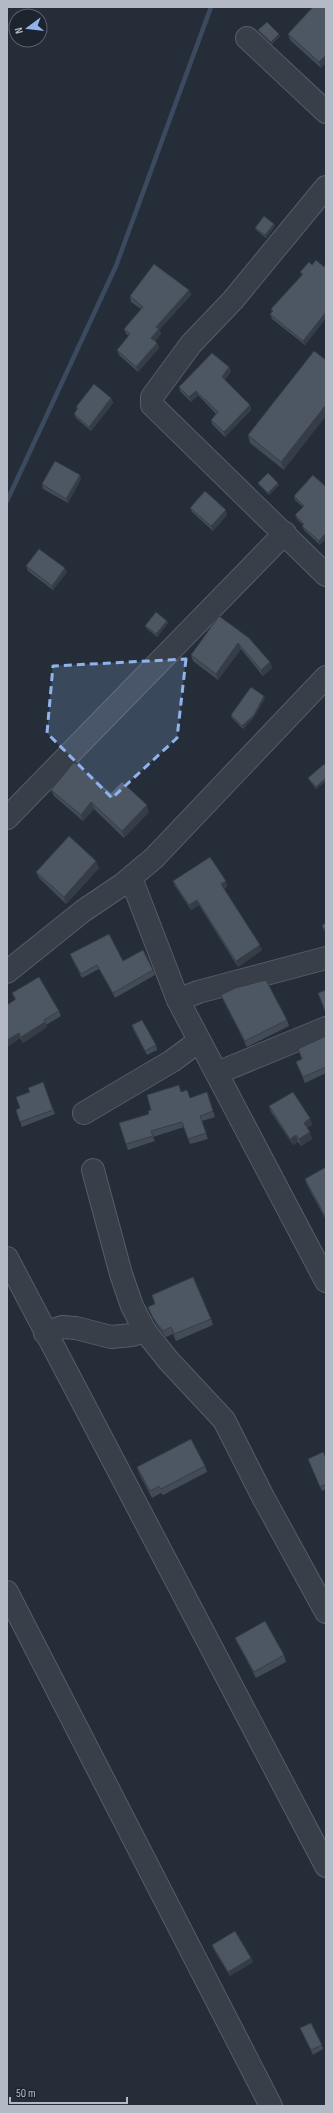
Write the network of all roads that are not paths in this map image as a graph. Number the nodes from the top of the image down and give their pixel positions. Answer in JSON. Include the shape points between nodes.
{"nodes":[{"id":1,"x":247,"y":38,"type":"dead end"},
{"id":2,"x":324,"y":104,"type":"edge"},
{"id":3,"x":326,"y":187,"type":"edge"},
{"id":4,"x":285,"y":533,"type":"junction"},
{"id":5,"x":326,"y":574,"type":"edge"},
{"id":6,"x":326,"y":677,"type":"edge"},
{"id":7,"x":7,"y":818,"type":"edge"},
{"id":8,"x":131,"y":878,"type":"junction"},
{"id":9,"x":326,"y":958,"type":"edge"},
{"id":10,"x":7,"y":972,"type":"edge"},
{"id":11,"x":178,"y":1000,"type":"junction"},
{"id":12,"x":326,"y":1028,"type":"edge"},
{"id":13,"x":199,"y":1041,"type":"junction"},
{"id":14,"x":217,"y":1073,"type":"junction"},
{"id":15,"x":84,"y":1113,"type":"dead end"},
{"id":16,"x":93,"y":1170,"type":"dead end"},
{"id":17,"x":7,"y":1258,"type":"edge"},
{"id":18,"x":325,"y":1277,"type":"edge"},
{"id":19,"x":145,"y":1331,"type":"junction"},
{"id":20,"x":45,"y":1333,"type":"junction"},
{"id":21,"x":7,"y":1592,"type":"edge"},
{"id":22,"x":326,"y":1612,"type":"edge"},
{"id":23,"x":326,"y":1866,"type":"edge"},
{"id":24,"x":271,"y":2106,"type":"edge"}],
"edges":[{"from":1,"to":2,"type":"street"},
{"from":3,"to":4,"type":"street","via":[[233,300],[191,344],[152,397],[152,405]]},
{"from":4,"to":5,"type":"street"},
{"from":4,"to":7,"type":"street"},
{"from":6,"to":8,"type":"street","via":[[165,848]]},
{"from":8,"to":10,"type":"street","via":[[83,911]]},
{"from":8,"to":11,"type":"street"},
{"from":9,"to":11,"type":"street","via":[[198,992]]},
{"from":11,"to":13,"type":"street"},
{"from":12,"to":14,"type":"street"},
{"from":13,"to":14,"type":"street"},
{"from":13,"to":15,"type":"street","via":[[172,1061]]},
{"from":14,"to":18,"type":"street"},
{"from":16,"to":19,"type":"street","via":[[121,1274],[132,1306]]},
{"from":17,"to":20,"type":"street"},
{"from":19,"to":20,"type":"street","via":[[111,1337],[76,1328],[62,1328]]},
{"from":19,"to":22,"type":"street","via":[[168,1360],[224,1420]]},
{"from":20,"to":23,"type":"street"},
{"from":21,"to":24,"type":"street"}]}
